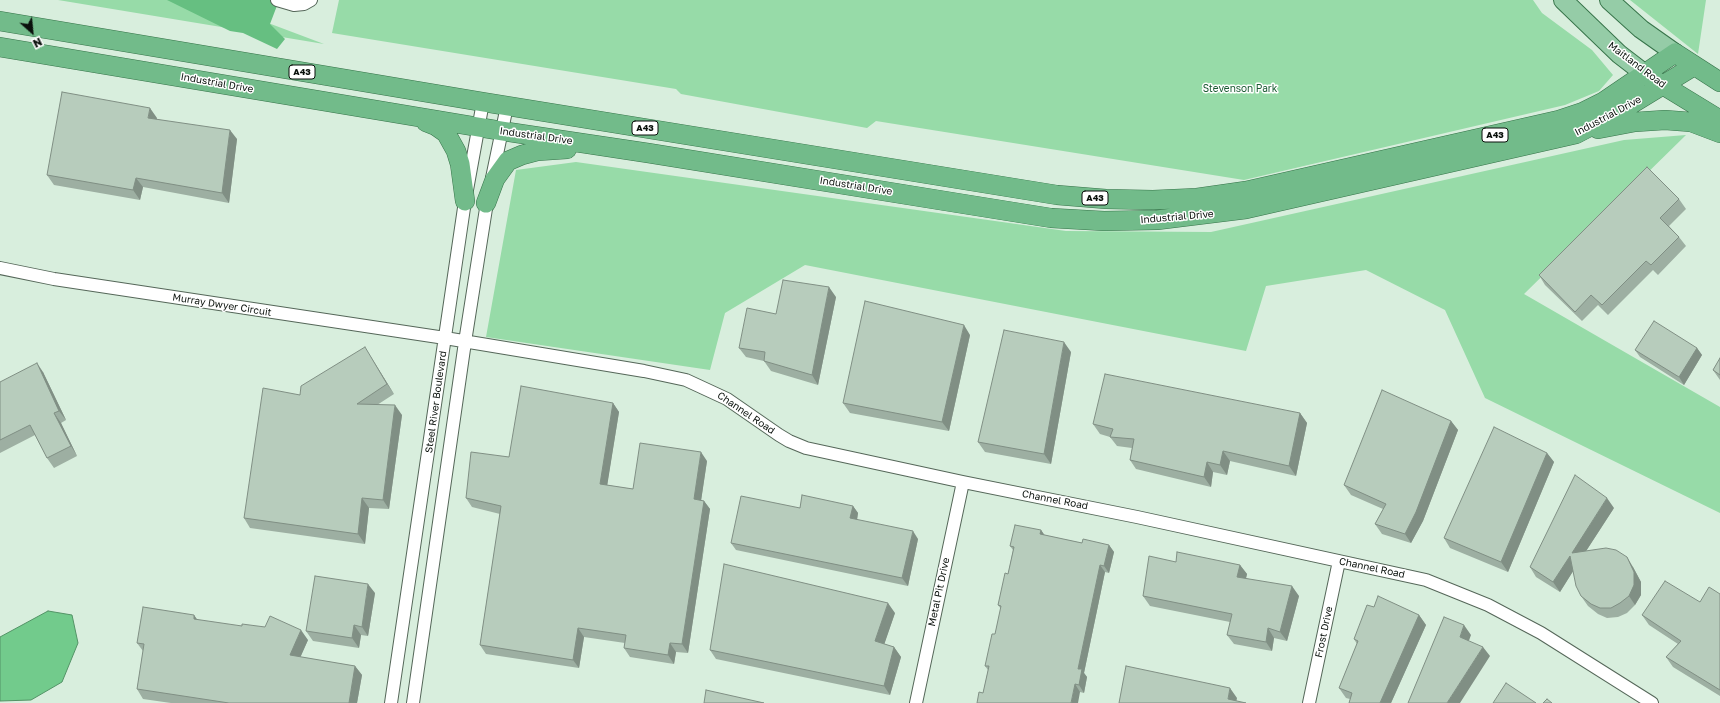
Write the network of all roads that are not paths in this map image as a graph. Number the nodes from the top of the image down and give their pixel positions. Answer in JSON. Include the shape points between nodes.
{"nodes":[{"id":1,"x":277,"y":0,"type":"edge"},
{"id":2,"x":311,"y":0,"type":"edge"},
{"id":3,"x":1563,"y":0,"type":"edge"},
{"id":4,"x":1610,"y":0,"type":"edge"},
{"id":5,"x":0,"y":21,"type":"edge"},
{"id":6,"x":0,"y":47,"type":"edge"},
{"id":7,"x":1675,"y":54,"type":"junction"},
{"id":8,"x":1694,"y":66,"type":"junction"},
{"id":9,"x":1645,"y":74,"type":"junction"},
{"id":10,"x":1720,"y":82,"type":"edge"},
{"id":11,"x":1662,"y":85,"type":"junction"},
{"id":12,"x":483,"y":102,"type":"junction"},
{"id":13,"x":507,"y":106,"type":"junction"},
{"id":14,"x":403,"y":114,"type":"junction"},
{"id":15,"x":1720,"y":120,"type":"edge"},
{"id":16,"x":478,"y":127,"type":"junction"},
{"id":17,"x":502,"y":131,"type":"junction"},
{"id":18,"x":1720,"y":133,"type":"edge"},
{"id":19,"x":1576,"y":134,"type":"junction"},
{"id":20,"x":648,"y":153,"type":"junction"},
{"id":21,"x":465,"y":201,"type":"junction"},
{"id":22,"x":486,"y":203,"type":"junction"},
{"id":23,"x":0,"y":268,"type":"edge"},
{"id":24,"x":445,"y":338,"type":"junction"},
{"id":25,"x":465,"y":342,"type":"junction"},
{"id":26,"x":963,"y":482,"type":"junction"},
{"id":27,"x":1339,"y":561,"type":"junction"},
{"id":28,"x":391,"y":703,"type":"edge"},
{"id":29,"x":412,"y":703,"type":"edge"},
{"id":30,"x":916,"y":703,"type":"edge"},
{"id":31,"x":1309,"y":703,"type":"edge"},
{"id":32,"x":1652,"y":703,"type":"edge"}],
"edges":[{"from":1,"to":2,"type":"street","via":[[294,5]]},
{"from":3,"to":9,"type":"main road","name":"Maitland Road","via":[[1619,54]]},
{"from":4,"to":7,"type":"main road","via":[[1641,29]]},
{"from":5,"to":12,"type":"highway","name":"Industrial Drive","number":"A43"},
{"from":6,"to":14,"type":"highway","name":"Industrial Drive","number":"A43"},
{"from":7,"to":8,"type":"highway"},
{"from":7,"to":9,"type":"highway","name":"Industrial Drive","number":"A43"},
{"from":8,"to":10,"type":"highway"},
{"from":8,"to":11,"type":"highway","name":"Industrial Drive","number":"A43"},
{"from":9,"to":11,"type":"highway","name":"Maitland Road"},
{"from":9,"to":13,"type":"highway","name":"Industrial Drive","number":"A43","via":[[1603,102],[1559,120],[1246,191],[1197,198],[1153,200],[1057,195]]},
{"from":11,"to":15,"type":"highway","name":"Maitland Road"},
{"from":11,"to":19,"type":"highway","name":"Industrial Drive","number":"A43"},
{"from":12,"to":13,"type":"highway","name":"Industrial Drive","number":"A43"},
{"from":12,"to":16,"type":"street","name":"Steel River Boulevard"},
{"from":13,"to":17,"type":"street","name":"Steel River Boulevard"},
{"from":14,"to":16,"type":"highway","name":"Industrial Drive","number":"A43"},
{"from":14,"to":21,"type":"highway","via":[[436,126],[451,140],[459,159]]},
{"from":16,"to":17,"type":"highway","name":"Industrial Drive","number":"A43"},
{"from":16,"to":21,"type":"street","name":"Steel River Boulevard"},
{"from":17,"to":20,"type":"highway","name":"Industrial Drive","number":"A43"},
{"from":17,"to":22,"type":"street","name":"Steel River Boulevard"},
{"from":18,"to":19,"type":"highway","number":"A43","via":[[1691,122],[1665,120],[1635,122]]},
{"from":19,"to":20,"type":"highway","name":"Industrial Drive","number":"A43","via":[[1246,209],[1157,220],[1051,218]]},
{"from":20,"to":22,"type":"highway","via":[[555,149],[522,155],[508,161],[500,170]]},
{"from":21,"to":24,"type":"street","name":"Steel River Boulevard"},
{"from":22,"to":25,"type":"street","name":"Steel River Boulevard"},
{"from":23,"to":24,"type":"street","name":"Murray Dwyer Circuit","via":[[54,279]]},
{"from":24,"to":25,"type":"street","name":"Channel Road"},
{"from":24,"to":28,"type":"street","name":"Steel River Boulevard"},
{"from":25,"to":26,"type":"street","name":"Channel Road","via":[[686,380],[727,398],[789,442],[823,452]]},
{"from":25,"to":29,"type":"street","name":"Steel River Boulevard"},
{"from":26,"to":27,"type":"street","name":"Channel Road"},
{"from":26,"to":30,"type":"street","name":"Metal Pit Drive"},
{"from":27,"to":31,"type":"street","name":"Frost Drive"},
{"from":27,"to":32,"type":"street","name":"Channel Road","via":[[1426,580],[1488,604],[1541,633]]}]}
